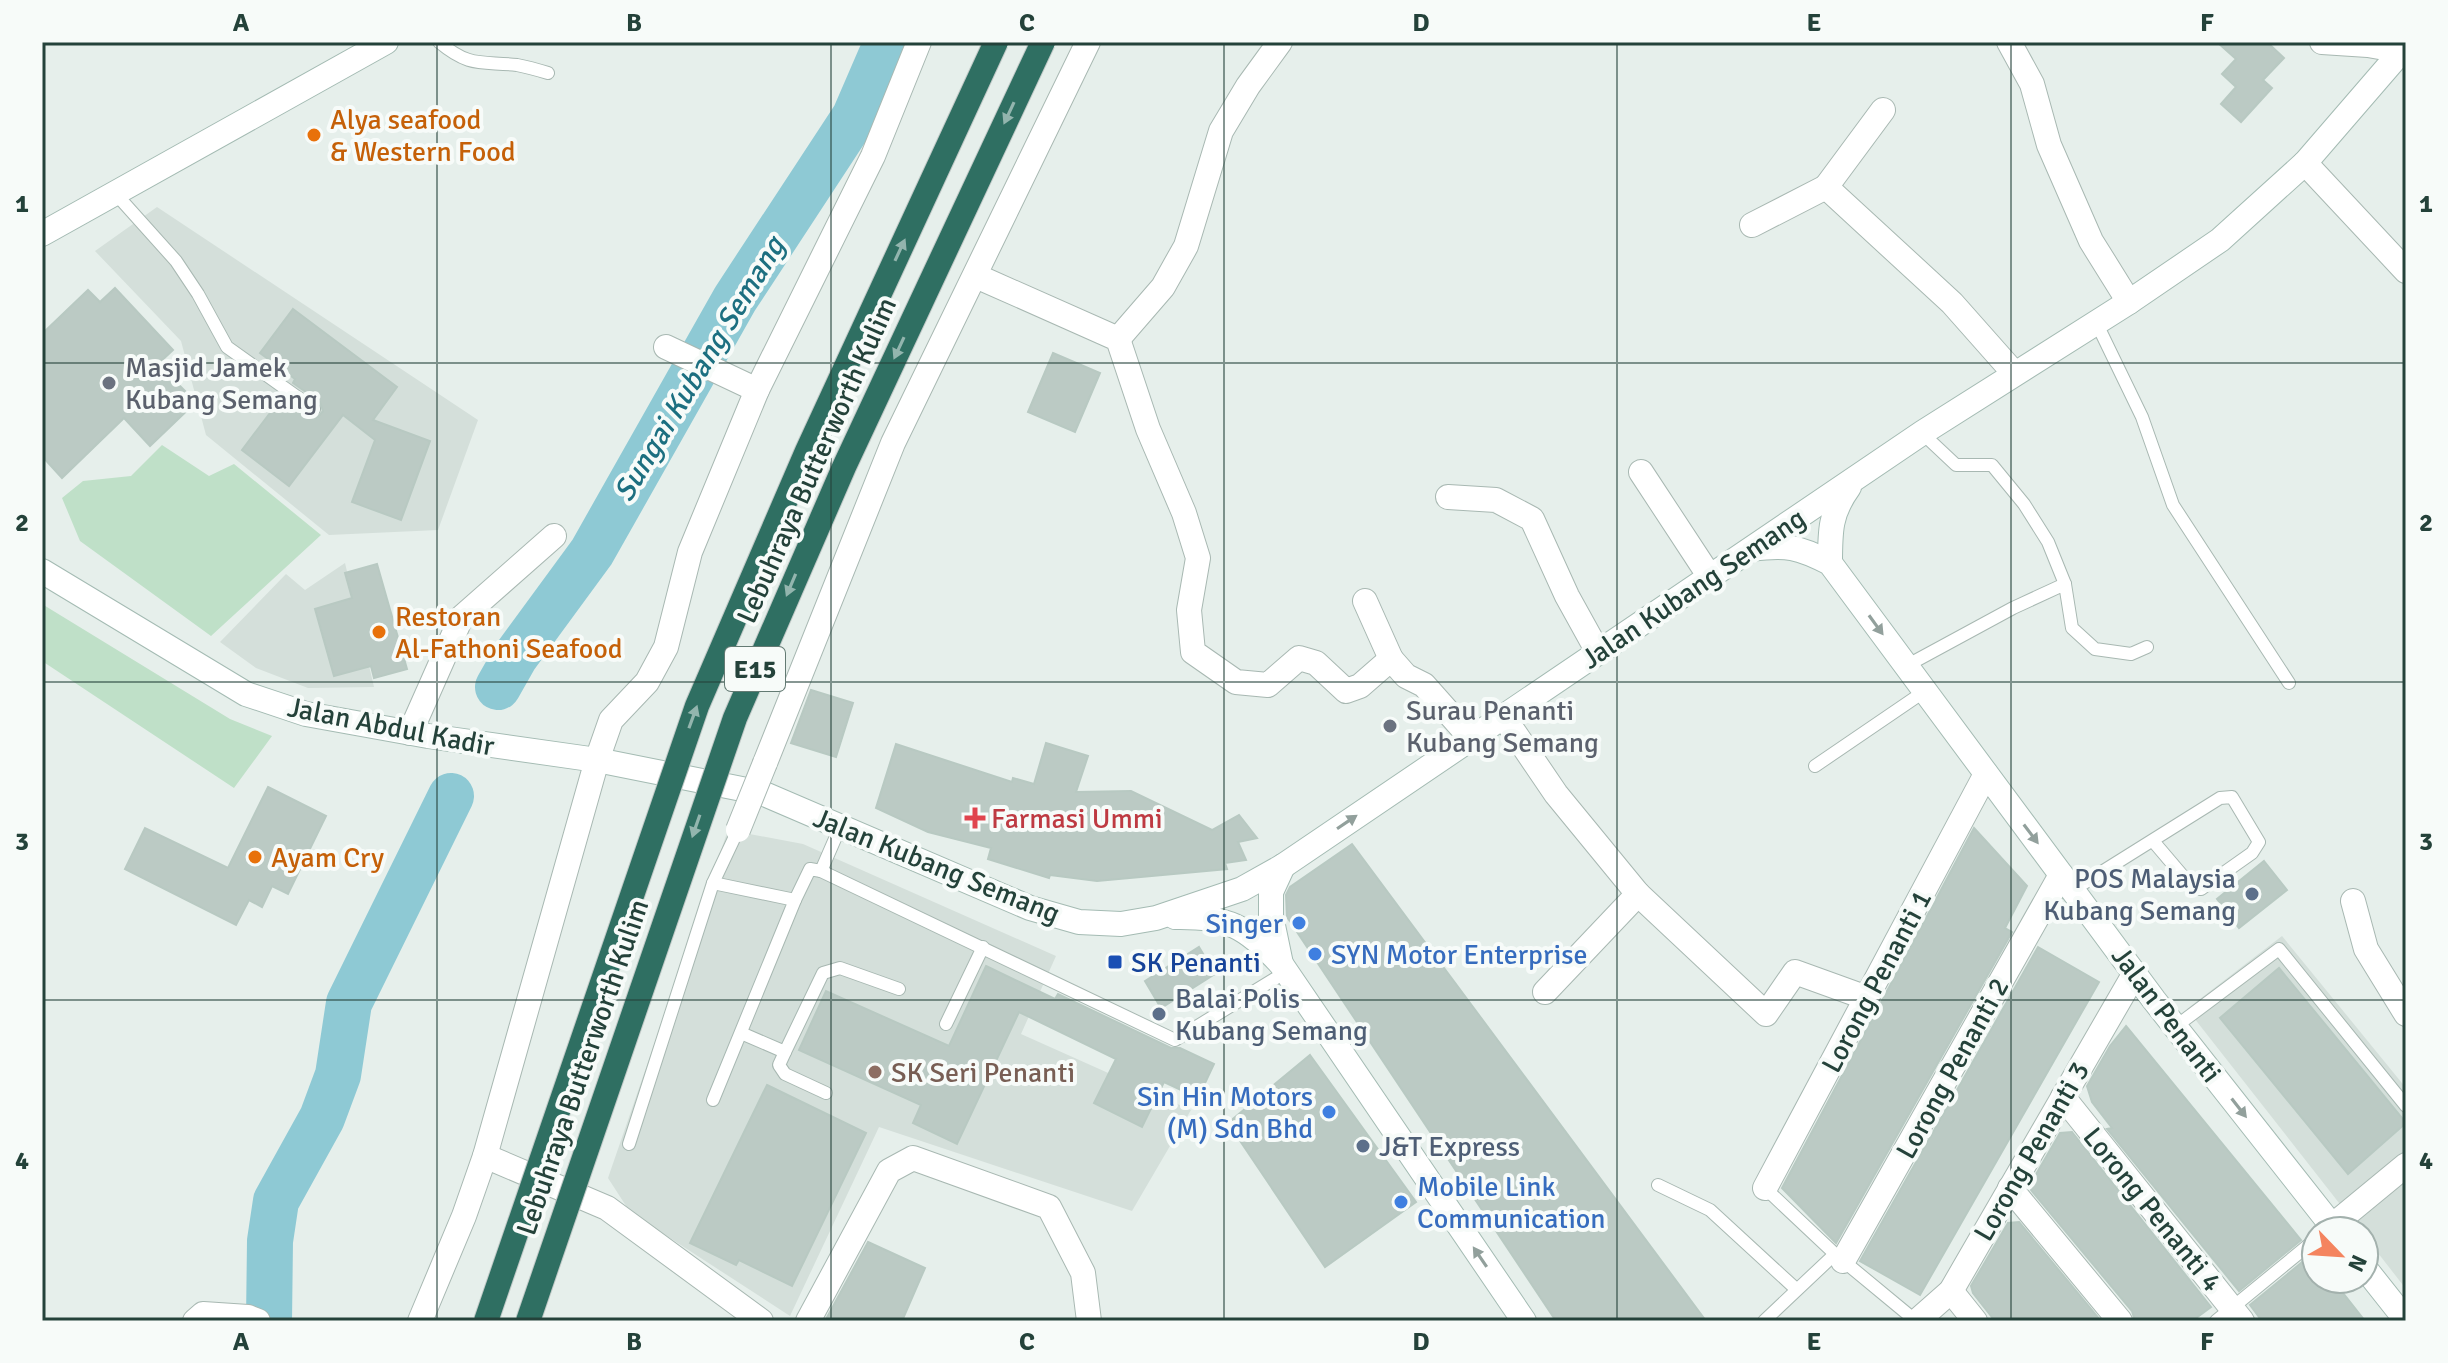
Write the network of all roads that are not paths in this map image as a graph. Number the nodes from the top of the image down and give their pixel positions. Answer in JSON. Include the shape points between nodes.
{"nodes":[{"id":1,"x":386,"y":42,"type":"edge"},
{"id":2,"x":439,"y":42,"type":"edge"},
{"id":3,"x":919,"y":42,"type":"edge"},
{"id":4,"x":996,"y":42,"type":"edge"},
{"id":5,"x":1043,"y":42,"type":"edge"},
{"id":6,"x":1088,"y":42,"type":"edge"},
{"id":7,"x":1280,"y":42,"type":"edge"},
{"id":8,"x":2009,"y":42,"type":"edge"},
{"id":9,"x":2322,"y":42,"type":"edge"},
{"id":10,"x":2404,"y":49,"type":"edge"},
{"id":11,"x":548,"y":73,"type":"dead end"},
{"id":12,"x":1883,"y":110,"type":"dead end"},
{"id":13,"x":2305,"y":163,"type":"junction"},
{"id":14,"x":1826,"y":187,"type":"junction"},
{"id":15,"x":115,"y":193,"type":"junction"},
{"id":16,"x":1752,"y":225,"type":"dead end"},
{"id":17,"x":42,"y":234,"type":"edge"},
{"id":18,"x":2406,"y":271,"type":"edge"},
{"id":19,"x":976,"y":276,"type":"junction"},
{"id":20,"x":2129,"y":302,"type":"junction"},
{"id":21,"x":2096,"y":322,"type":"junction"},
{"id":22,"x":1118,"y":339,"type":"junction"},
{"id":23,"x":672,"y":350,"type":"dead end"},
{"id":24,"x":2014,"y":373,"type":"junction"},
{"id":25,"x":757,"y":390,"type":"junction"},
{"id":26,"x":314,"y":409,"type":"dead end"},
{"id":27,"x":1922,"y":433,"type":"junction"},
{"id":28,"x":1641,"y":472,"type":"dead end"},
{"id":29,"x":1855,"y":479,"type":"junction"},
{"id":30,"x":1448,"y":497,"type":"dead end"},
{"id":31,"x":554,"y":536,"type":"dead end"},
{"id":32,"x":1749,"y":550,"type":"junction"},
{"id":33,"x":1830,"y":563,"type":"junction"},
{"id":34,"x":42,"y":571,"type":"edge"},
{"id":35,"x":1710,"y":577,"type":"junction"},
{"id":36,"x":2065,"y":584,"type":"junction"},
{"id":37,"x":1365,"y":601,"type":"dead end"},
{"id":38,"x":2147,"y":647,"type":"dead end"},
{"id":39,"x":1598,"y":652,"type":"junction"},
{"id":40,"x":1391,"y":659,"type":"junction"},
{"id":41,"x":1906,"y":666,"type":"junction"},
{"id":42,"x":2289,"y":683,"type":"dead end"},
{"id":43,"x":1925,"y":691,"type":"junction"},
{"id":44,"x":1503,"y":716,"type":"junction"},
{"id":45,"x":419,"y":735,"type":"junction"},
{"id":46,"x":1471,"y":738,"type":"junction"},
{"id":47,"x":589,"y":759,"type":"junction"},
{"id":48,"x":1815,"y":766,"type":"dead end"},
{"id":49,"x":1986,"y":774,"type":"junction"},
{"id":50,"x":841,"y":825,"type":"junction"},
{"id":51,"x":738,"y":830,"type":"joint"},
{"id":52,"x":2153,"y":841,"type":"junction"},
{"id":53,"x":1283,"y":866,"type":"junction"},
{"id":54,"x":821,"y":871,"type":"junction"},
{"id":55,"x":2067,"y":882,"type":"junction"},
{"id":56,"x":713,"y":883,"type":"junction"},
{"id":57,"x":1638,"y":894,"type":"junction"},
{"id":58,"x":795,"y":900,"type":"junction"},
{"id":59,"x":2353,"y":901,"type":"dead end"},
{"id":60,"x":1156,"y":918,"type":"junction"},
{"id":61,"x":983,"y":947,"type":"junction"},
{"id":62,"x":1283,"y":968,"type":"junction"},
{"id":63,"x":2135,"y":973,"type":"junction"},
{"id":64,"x":899,"y":989,"type":"dead end"},
{"id":65,"x":1545,"y":992,"type":"dead end"},
{"id":66,"x":1867,"y":998,"type":"junction"},
{"id":67,"x":2406,"y":1014,"type":"edge"},
{"id":68,"x":946,"y":1024,"type":"dead end"},
{"id":69,"x":2175,"y":1027,"type":"junction"},
{"id":70,"x":741,"y":1033,"type":"junction"},
{"id":71,"x":785,"y":1052,"type":"junction"},
{"id":72,"x":826,"y":1093,"type":"dead end"},
{"id":73,"x":2063,"y":1097,"type":"junction"},
{"id":74,"x":713,"y":1100,"type":"dead end"},
{"id":75,"x":2406,"y":1106,"type":"edge"},
{"id":76,"x":629,"y":1144,"type":"dead end"},
{"id":77,"x":485,"y":1156,"type":"junction"},
{"id":78,"x":2406,"y":1165,"type":"edge"},
{"id":79,"x":1658,"y":1185,"type":"dead end"},
{"id":80,"x":1765,"y":1188,"type":"joint"},
{"id":81,"x":2010,"y":1188,"type":"junction"},
{"id":82,"x":2314,"y":1215,"type":"edge"},
{"id":83,"x":2347,"y":1215,"type":"edge"},
{"id":84,"x":2300,"y":1256,"type":"edge"},
{"id":85,"x":1839,"y":1258,"type":"junction"},
{"id":86,"x":2380,"y":1287,"type":"edge"},
{"id":87,"x":1796,"y":1289,"type":"junction"},
{"id":88,"x":1951,"y":1291,"type":"junction"},
{"id":89,"x":2230,"y":1317,"type":"edge"},
{"id":90,"x":199,"y":1318,"type":"edge"},
{"id":91,"x":2406,"y":1320,"type":"edge"},
{"id":92,"x":258,"y":1321,"type":"edge"},
{"id":93,"x":420,"y":1321,"type":"edge"},
{"id":94,"x":486,"y":1321,"type":"edge"},
{"id":95,"x":528,"y":1321,"type":"edge"},
{"id":96,"x":761,"y":1321,"type":"edge"},
{"id":97,"x":808,"y":1321,"type":"edge"},
{"id":98,"x":1089,"y":1321,"type":"edge"},
{"id":99,"x":1524,"y":1321,"type":"edge"},
{"id":100,"x":1764,"y":1321,"type":"edge"},
{"id":101,"x":1917,"y":1321,"type":"edge"},
{"id":102,"x":1975,"y":1321,"type":"edge"},
{"id":103,"x":2120,"y":1321,"type":"edge"}],
"edges":[{"from":1,"to":15,"type":"street"},
{"from":2,"to":11,"type":"lane","via":[[455,56],[481,64]]},
{"from":3,"to":25,"type":"street","via":[[873,156]]},
{"from":94,"to":4,"type":"highway","name":"Lebuhraya Butterworth Kulim","number":"E15","one_way":true,"bridge":true,"via":[[697,706],[807,451]]},
{"from":5,"to":95,"type":"highway","name":"Lebuhraya Butterworth Kulim","number":"E15","one_way":true,"bridge":true,"via":[[844,467],[735,718]]},
{"from":6,"to":19,"type":"street"},
{"from":7,"to":22,"type":"street","via":[[1221,131],[1186,246],[1163,287]]},
{"from":8,"to":20,"type":"street","via":[[2032,84],[2049,145],[2091,241]]},
{"from":9,"to":10,"type":"street"},
{"from":10,"to":13,"type":"street","name":"Jalan Kubang Semang"},
{"from":12,"to":14,"type":"street"},
{"from":13,"to":18,"type":"street"},
{"from":13,"to":20,"type":"street","name":"Jalan Kubang Semang","via":[[2220,240]]},
{"from":14,"to":16,"type":"street"},
{"from":14,"to":24,"type":"street","via":[[1952,303]]},
{"from":15,"to":17,"type":"street"},
{"from":15,"to":26,"type":"lane","via":[[176,261],[227,347]]},
{"from":19,"to":22,"type":"street"},
{"from":19,"to":51,"type":"street","bridge":true,"via":[[893,443]]},
{"from":20,"to":21,"type":"street","name":"Jalan Kubang Semang"},
{"from":21,"to":24,"type":"street","name":"Jalan Kubang Semang"},
{"from":21,"to":42,"type":"lane","via":[[2142,417],[2173,505]]},
{"from":22,"to":40,"type":"street","via":[[1198,558],[1189,610],[1193,652],[1236,682],[1268,685],[1299,658],[1316,663],[1346,691],[1360,686]]},
{"from":23,"to":25,"type":"street"},
{"from":24,"to":27,"type":"street","name":"Jalan Kubang Semang"},
{"from":25,"to":47,"type":"street","via":[[690,552],[666,647],[647,682],[611,720]]},
{"from":27,"to":29,"type":"street","name":"Jalan Kubang Semang"},
{"from":27,"to":36,"type":"lane","via":[[1956,465],[1992,465],[2048,542]]},
{"from":28,"to":35,"type":"street"},
{"from":29,"to":32,"type":"street","name":"Jalan Kubang Semang"},
{"from":29,"to":33,"type":"street","via":[[1835,506]]},
{"from":30,"to":39,"type":"street","via":[[1496,500],[1532,519]]},
{"from":31,"to":45,"type":"street","via":[[461,618]]},
{"from":32,"to":33,"type":"street","via":[[1794,547]]},
{"from":32,"to":35,"type":"street","name":"Jalan Kubang Semang"},
{"from":33,"to":41,"type":"street","name":"Jalan Penanti","one_way":true},
{"from":34,"to":45,"type":"street","name":"Jalan Abdul Kadir","via":[[246,694],[306,714]]},
{"from":35,"to":39,"type":"street","name":"Jalan Kubang Semang"},
{"from":36,"to":38,"type":"lane","via":[[2072,628],[2095,649],[2131,654]]},
{"from":36,"to":41,"type":"lane"},
{"from":37,"to":40,"type":"street"},
{"from":39,"to":44,"type":"street","name":"Jalan Kubang Semang"},
{"from":40,"to":46,"type":"street","via":[[1406,676],[1424,685]]},
{"from":41,"to":43,"type":"street","name":"Jalan Penanti"},
{"from":43,"to":48,"type":"lane"},
{"from":43,"to":49,"type":"street","name":"Jalan Penanti"},
{"from":44,"to":46,"type":"street","name":"Jalan Kubang Semang"},
{"from":44,"to":57,"type":"street","via":[[1556,794]]},
{"from":45,"to":47,"type":"street","name":"Jalan Abdul Kadir"},
{"from":53,"to":46,"type":"street","name":"Jalan Kubang Semang","one_way":true},
{"from":47,"to":50,"type":"street","name":"Jalan Kubang Semang","via":[[762,793]]},
{"from":47,"to":77,"type":"street"},
{"from":49,"to":55,"type":"street","name":"Jalan Penanti","one_way":true},
{"from":49,"to":66,"type":"street","name":"Lorong Penanti 1"},
{"from":50,"to":54,"type":"lane"},
{"from":50,"to":60,"type":"street","name":"Jalan Kubang Semang","via":[[1043,912],[1079,922],[1121,924]]},
{"from":51,"to":56,"type":"lane"},
{"from":52,"to":52,"type":"lane","via":[[2220,798],[2232,797],[2259,842],[2252,853],[2201,889],[2193,888]]},
{"from":52,"to":55,"type":"lane"},
{"from":53,"to":60,"type":"street","name":"Jalan Kubang Semang","via":[[1242,889]]},
{"from":53,"to":62,"type":"street","via":[[1271,892],[1271,916]]},
{"from":54,"to":58,"type":"lane","via":[[810,869]]},
{"from":54,"to":61,"type":"lane"},
{"from":55,"to":63,"type":"street","name":"Jalan Penanti"},
{"from":55,"to":85,"type":"street","name":"Lorong Penanti 2"},
{"from":56,"to":58,"type":"lane"},
{"from":56,"to":76,"type":"lane"},
{"from":57,"to":65,"type":"street"},
{"from":57,"to":66,"type":"street","via":[[1766,1014],[1795,972]]},
{"from":58,"to":70,"type":"lane"},
{"from":59,"to":67,"type":"street","via":[[2366,949]]},
{"from":60,"to":62,"type":"street","via":[[1229,922],[1258,939]]},
{"from":61,"to":62,"type":"lane","via":[[1175,1040]]},
{"from":61,"to":68,"type":"lane"},
{"from":99,"to":62,"type":"street","one_way":true},
{"from":63,"to":69,"type":"street","name":"Jalan Penanti"},
{"from":63,"to":73,"type":"street","name":"Lorong Penanti 3"},
{"from":64,"to":71,"type":"lane","via":[[840,968],[823,973]]},
{"from":66,"to":80,"type":"street","name":"Lorong Penanti 1"},
{"from":69,"to":75,"type":"lane","via":[[2279,949]]},
{"from":69,"to":82,"type":"street","name":"Jalan Penanti","one_way":true},
{"from":70,"to":71,"type":"lane"},
{"from":70,"to":74,"type":"lane"},
{"from":71,"to":72,"type":"lane","via":[[779,1065],[785,1074]]},
{"from":73,"to":81,"type":"street","name":"Lorong Penanti 3"},
{"from":73,"to":89,"type":"street","name":"Lorong Penanti 4"},
{"from":77,"to":93,"type":"street"},
{"from":77,"to":96,"type":"street","via":[[607,1208]]},
{"from":78,"to":83,"type":"street"},
{"from":79,"to":87,"type":"lane","via":[[1710,1210]]},
{"from":80,"to":85,"type":"lane"},
{"from":81,"to":88,"type":"street","name":"Lorong Penanti 3"},
{"from":81,"to":103,"type":"street"},
{"from":84,"to":89,"type":"lane"},
{"from":85,"to":87,"type":"lane"},
{"from":85,"to":101,"type":"lane"},
{"from":86,"to":91,"type":"street"},
{"from":87,"to":100,"type":"lane"},
{"from":88,"to":101,"type":"street","name":"Lorong Penanti 3"},
{"from":88,"to":102,"type":"street"},
{"from":90,"to":92,"type":"street"},
{"from":97,"to":98,"type":"street","via":[[889,1171],[913,1158],[1049,1207],[1083,1273]]}]}
